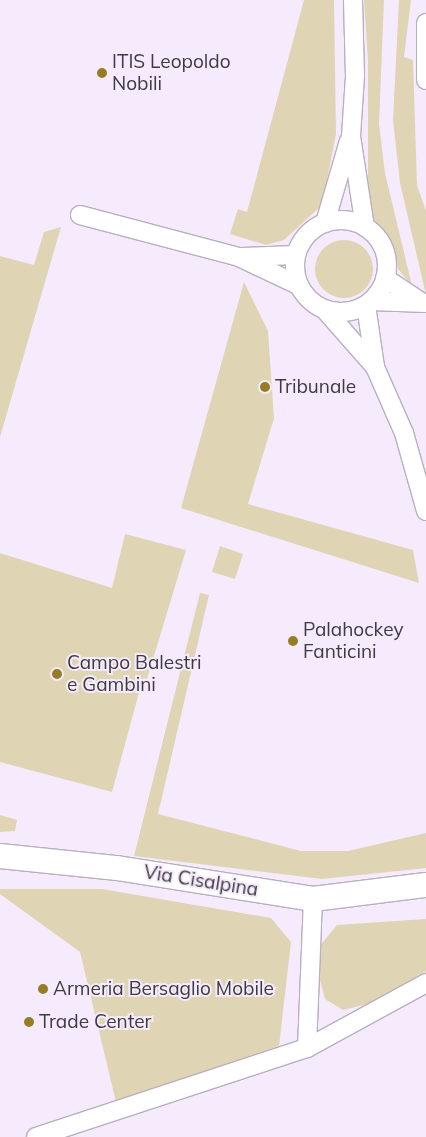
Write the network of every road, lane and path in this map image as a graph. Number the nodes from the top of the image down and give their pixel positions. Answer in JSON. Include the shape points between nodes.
{"nodes":[{"id":1,"x":353,"y":0,"type":"edge"},
{"id":2,"x":426,"y":23,"type":"edge"},
{"id":3,"x":426,"y":80,"type":"edge"},
{"id":4,"x":351,"y":136,"type":"junction"},
{"id":5,"x":80,"y":215,"type":"dead end"},
{"id":6,"x":325,"y":223,"type":"junction"},
{"id":7,"x":365,"y":227,"type":"junction"},
{"id":8,"x":296,"y":255,"type":"junction"},
{"id":9,"x":239,"y":257,"type":"junction"},
{"id":10,"x":385,"y":278,"type":"junction"},
{"id":11,"x":298,"y":285,"type":"junction"},
{"id":12,"x":424,"y":302,"type":"edge"},
{"id":13,"x":368,"y":303,"type":"junction"},
{"id":14,"x":325,"y":310,"type":"junction"},
{"id":15,"x":375,"y":367,"type":"junction"},
{"id":16,"x":426,"y":511,"type":"edge"},
{"id":17,"x":0,"y":856,"type":"edge"},
{"id":18,"x":426,"y":885,"type":"edge"},
{"id":19,"x":402,"y":890,"type":"junction"},
{"id":20,"x":426,"y":892,"type":"edge"},
{"id":21,"x":313,"y":899,"type":"junction"},
{"id":22,"x":426,"y":983,"type":"edge"},
{"id":23,"x":307,"y":1048,"type":"junction"},
{"id":24,"x":36,"y":1137,"type":"edge"}],
"edges":[{"from":1,"to":4,"type":"street"},
{"from":2,"to":3,"type":"street"},
{"from":4,"to":6,"type":"street"},
{"from":4,"to":7,"type":"street"},
{"from":5,"to":9,"type":"street"},
{"from":6,"to":7,"type":"street","via":[[349,221]]},
{"from":6,"to":8,"type":"street","via":[[305,237]]},
{"from":7,"to":10,"type":"street","via":[[384,250]]},
{"from":8,"to":9,"type":"street"},
{"from":8,"to":11,"type":"street"},
{"from":9,"to":11,"type":"street"},
{"from":10,"to":12,"type":"street"},
{"from":10,"to":13,"type":"street"},
{"from":11,"to":14,"type":"street","via":[[310,301]]},
{"from":12,"to":13,"type":"street"},
{"from":13,"to":14,"type":"street","via":[[349,312]]},
{"from":13,"to":15,"type":"street"},
{"from":14,"to":15,"type":"street"},
{"from":15,"to":16,"type":"street","via":[[404,433]]},
{"from":17,"to":21,"type":"main road","name":"Via Cisalpina","via":[[117,868]]},
{"from":18,"to":19,"type":"main road","name":"Via Cisalpina"},
{"from":19,"to":20,"type":"main road","name":"Via Cisalpina"},
{"from":19,"to":21,"type":"main road","name":"Via Cisalpina"},
{"from":21,"to":23,"type":"street"},
{"from":22,"to":23,"type":"street"},
{"from":23,"to":24,"type":"street"}]}
